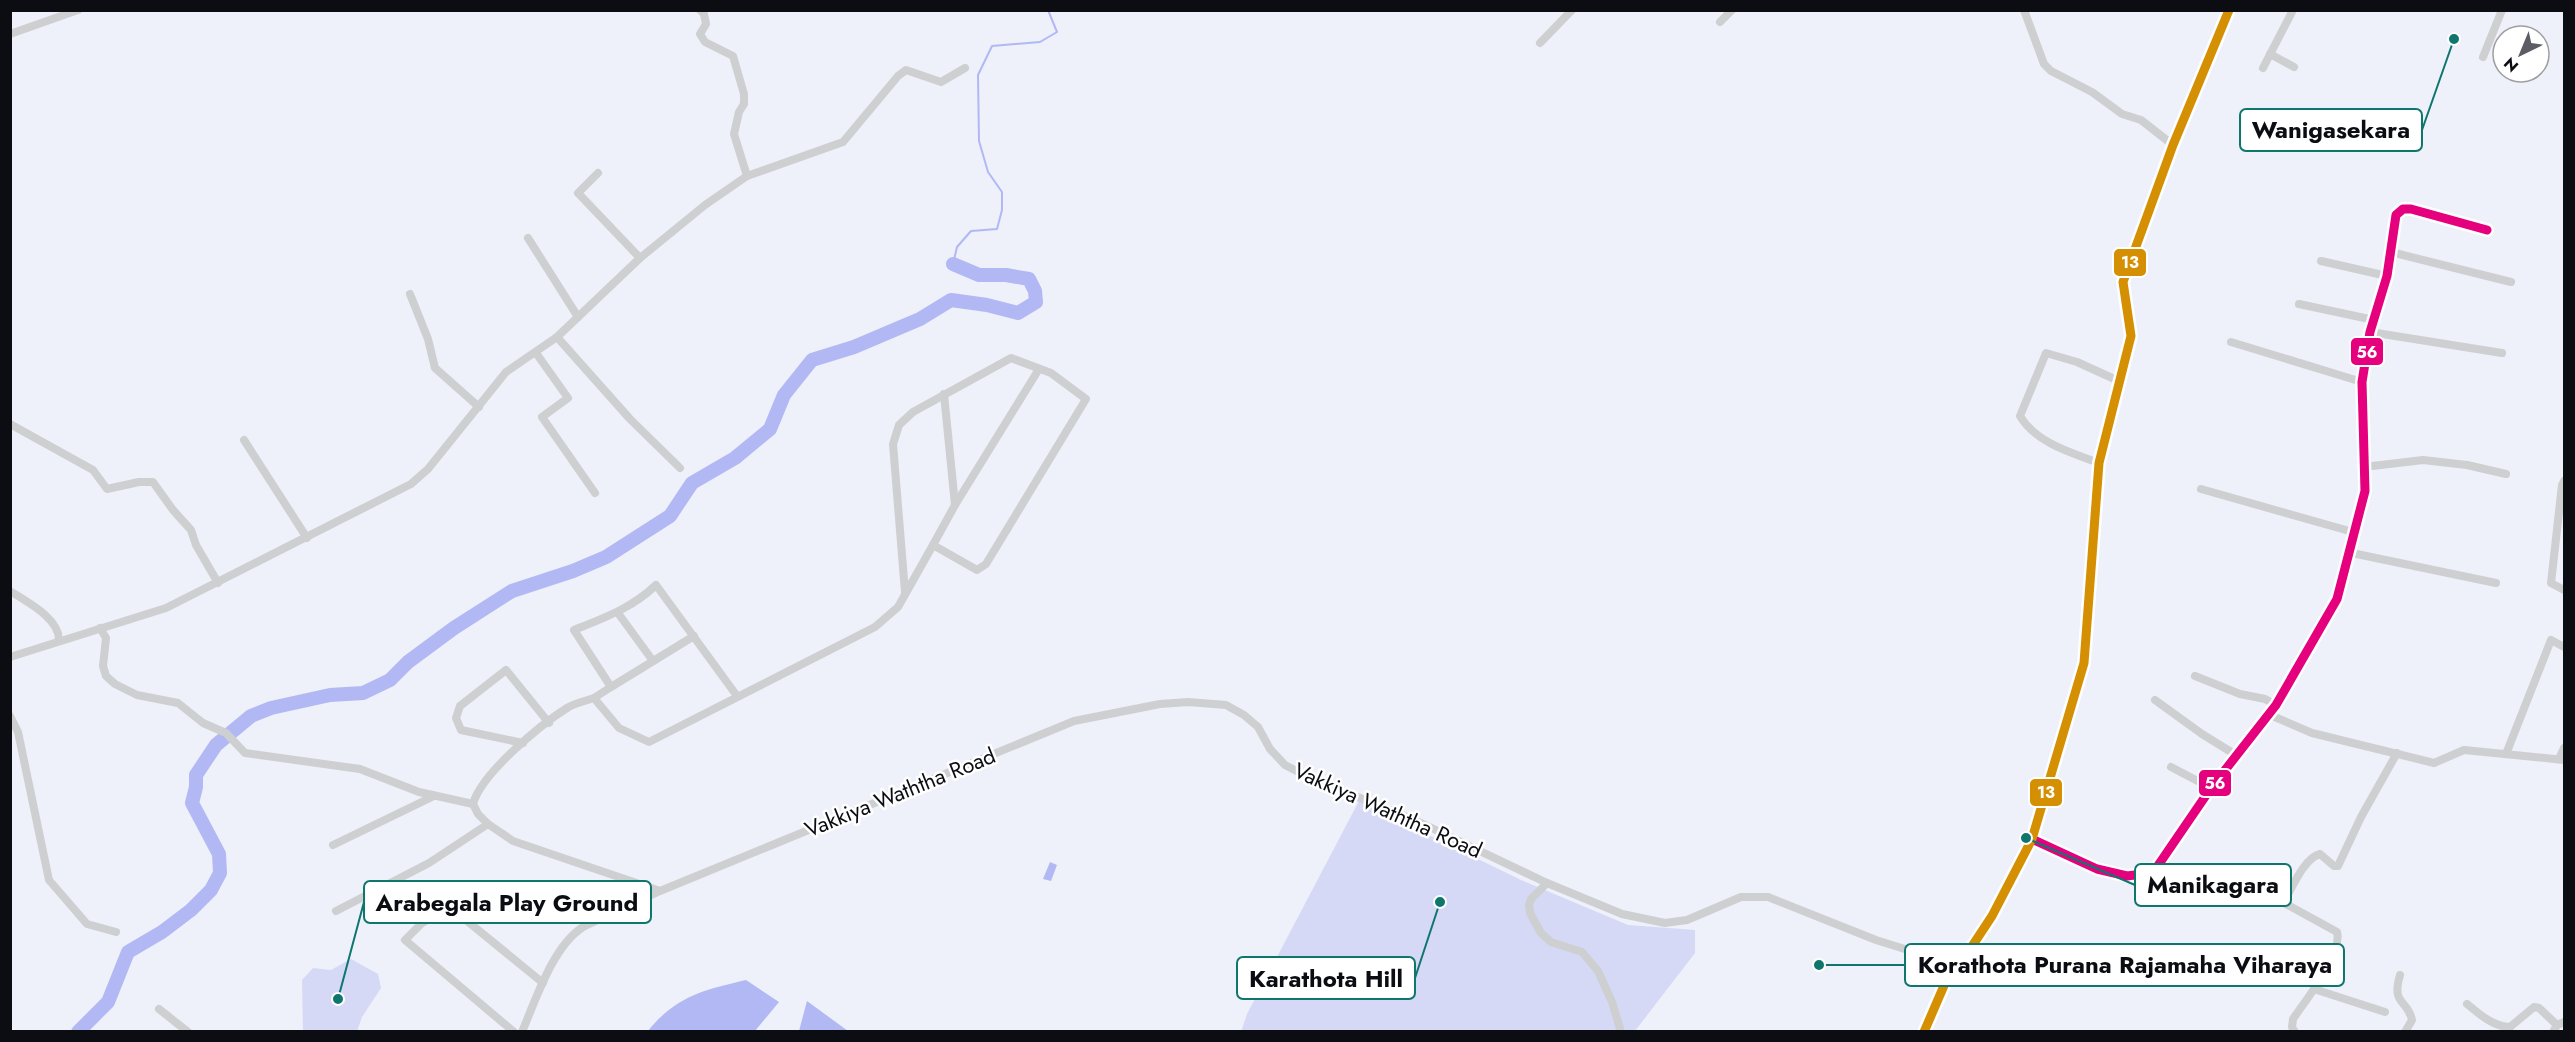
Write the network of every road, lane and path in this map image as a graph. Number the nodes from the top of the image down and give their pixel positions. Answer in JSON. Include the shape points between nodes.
{"nodes":[{"id":1,"x":78,"y":10,"type":"edge"},
{"id":2,"x":700,"y":10,"type":"edge"},
{"id":3,"x":1572,"y":10,"type":"edge"},
{"id":4,"x":1732,"y":10,"type":"edge"},
{"id":5,"x":2024,"y":10,"type":"edge"},
{"id":6,"x":2229,"y":10,"type":"edge"},
{"id":7,"x":2293,"y":10,"type":"edge"},
{"id":8,"x":2502,"y":10,"type":"edge"},
{"id":9,"x":1720,"y":22,"type":"dead end"},
{"id":10,"x":10,"y":34,"type":"edge"},
{"id":11,"x":1540,"y":43,"type":"dead end"},
{"id":12,"x":2270,"y":54,"type":"junction"},
{"id":13,"x":2483,"y":57,"type":"dead end"},
{"id":14,"x":2294,"y":67,"type":"dead end"},
{"id":15,"x":965,"y":68,"type":"dead end"},
{"id":16,"x":2263,"y":68,"type":"dead end"},
{"id":17,"x":2173,"y":145,"type":"junction"},
{"id":18,"x":597,"y":173,"type":"dead end"},
{"id":19,"x":747,"y":176,"type":"junction"},
{"id":20,"x":2487,"y":230,"type":"dead end"},
{"id":21,"x":528,"y":238,"type":"dead end"},
{"id":22,"x":2391,"y":252,"type":"junction"},
{"id":23,"x":640,"y":258,"type":"junction"},
{"id":24,"x":2321,"y":261,"type":"dead end"},
{"id":25,"x":2387,"y":276,"type":"junction"},
{"id":26,"x":2511,"y":282,"type":"dead end"},
{"id":27,"x":410,"y":294,"type":"dead end"},
{"id":28,"x":2299,"y":304,"type":"dead end"},
{"id":29,"x":578,"y":317,"type":"junction"},
{"id":30,"x":2374,"y":320,"type":"junction"},
{"id":31,"x":2370,"y":332,"type":"junction"},
{"id":32,"x":557,"y":337,"type":"junction"},
{"id":33,"x":2231,"y":342,"type":"dead end"},
{"id":34,"x":536,"y":353,"type":"junction"},
{"id":35,"x":2502,"y":353,"type":"dead end"},
{"id":36,"x":1039,"y":369,"type":"junction"},
{"id":37,"x":2121,"y":382,"type":"junction"},
{"id":38,"x":2362,"y":382,"type":"junction"},
{"id":39,"x":944,"y":394,"type":"junction"},
{"id":40,"x":479,"y":407,"type":"junction"},
{"id":41,"x":10,"y":424,"type":"edge"},
{"id":42,"x":244,"y":440,"type":"dead end"},
{"id":43,"x":2099,"y":464,"type":"junction"},
{"id":44,"x":2364,"y":467,"type":"junction"},
{"id":45,"x":680,"y":468,"type":"dead end"},
{"id":46,"x":2506,"y":474,"type":"dead end"},
{"id":47,"x":2565,"y":481,"type":"edge"},
{"id":48,"x":2200,"y":489,"type":"dead end"},
{"id":49,"x":595,"y":493,"type":"dead end"},
{"id":50,"x":956,"y":505,"type":"junction"},
{"id":51,"x":2353,"y":532,"type":"junction"},
{"id":52,"x":307,"y":538,"type":"junction"},
{"id":53,"x":933,"y":545,"type":"junction"},
{"id":54,"x":2348,"y":552,"type":"junction"},
{"id":55,"x":218,"y":583,"type":"junction"},
{"id":56,"x":2496,"y":583,"type":"dead end"},
{"id":57,"x":2565,"y":590,"type":"edge"},
{"id":58,"x":10,"y":591,"type":"edge"},
{"id":59,"x":905,"y":592,"type":"junction"},
{"id":60,"x":618,"y":613,"type":"junction"},
{"id":61,"x":100,"y":628,"type":"junction"},
{"id":62,"x":693,"y":636,"type":"junction"},
{"id":63,"x":59,"y":640,"type":"junction"},
{"id":64,"x":2565,"y":647,"type":"edge"},
{"id":65,"x":10,"y":657,"type":"edge"},
{"id":66,"x":653,"y":661,"type":"junction"},
{"id":67,"x":2195,"y":676,"type":"dead end"},
{"id":68,"x":611,"y":687,"type":"junction"},
{"id":69,"x":737,"y":696,"type":"junction"},
{"id":70,"x":594,"y":698,"type":"junction"},
{"id":71,"x":2154,"y":700,"type":"dead end"},
{"id":72,"x":2276,"y":705,"type":"junction"},
{"id":73,"x":2270,"y":715,"type":"junction"},
{"id":74,"x":10,"y":716,"type":"edge"},
{"id":75,"x":549,"y":723,"type":"junction"},
{"id":76,"x":523,"y":743,"type":"junction"},
{"id":77,"x":2565,"y":748,"type":"edge"},
{"id":78,"x":2397,"y":753,"type":"junction"},
{"id":79,"x":2506,"y":754,"type":"junction"},
{"id":80,"x":2236,"y":755,"type":"junction"},
{"id":81,"x":2562,"y":760,"type":"edge"},
{"id":82,"x":2170,"y":767,"type":"dead end"},
{"id":83,"x":2211,"y":788,"type":"junction"},
{"id":84,"x":434,"y":796,"type":"junction"},
{"id":85,"x":473,"y":804,"type":"junction"},
{"id":86,"x":488,"y":824,"type":"junction"},
{"id":87,"x":2032,"y":839,"type":"junction"},
{"id":88,"x":333,"y":845,"type":"dead end"},
{"id":89,"x":1547,"y":883,"type":"junction"},
{"id":90,"x":2255,"y":887,"type":"dead end"},
{"id":91,"x":660,"y":891,"type":"junction"},
{"id":92,"x":2284,"y":902,"type":"junction"},
{"id":93,"x":336,"y":911,"type":"dead end"},
{"id":94,"x":116,"y":932,"type":"dead end"},
{"id":95,"x":1959,"y":966,"type":"junction"},
{"id":96,"x":2400,"y":975,"type":"dead end"},
{"id":97,"x":543,"y":983,"type":"junction"},
{"id":98,"x":2314,"y":989,"type":"junction"},
{"id":99,"x":2467,"y":1004,"type":"dead end"},
{"id":100,"x":159,"y":1009,"type":"dead end"},
{"id":101,"x":2385,"y":1012,"type":"dead end"},
{"id":102,"x":2558,"y":1026,"type":"edge"},
{"id":103,"x":188,"y":1032,"type":"edge"},
{"id":104,"x":514,"y":1032,"type":"edge"},
{"id":105,"x":522,"y":1032,"type":"edge"},
{"id":106,"x":1621,"y":1032,"type":"edge"},
{"id":107,"x":1924,"y":1032,"type":"edge"},
{"id":108,"x":2295,"y":1032,"type":"edge"},
{"id":109,"x":2405,"y":1032,"type":"edge"}],
"edges":[{"from":1,"to":10,"type":"street"},
{"from":2,"to":19,"type":"street","via":[[706,24],[700,34],[705,42],[733,56],[744,94],[734,134]]},
{"from":3,"to":11,"type":"street"},
{"from":4,"to":9,"type":"street"},
{"from":5,"to":17,"type":"street","via":[[2044,64],[2051,71],[2092,92],[2122,114],[2141,120]]},
{"from":6,"to":17,"type":"main road"},
{"from":7,"to":12,"type":"street"},
{"from":8,"to":13,"type":"street"},
{"from":12,"to":14,"type":"street"},
{"from":12,"to":16,"type":"street"},
{"from":15,"to":19,"type":"street","via":[[941,82],[906,70],[843,142]]},
{"from":17,"to":37,"type":"main road","via":[[2123,282],[2131,336]]},
{"from":18,"to":23,"type":"street","via":[[578,193]]},
{"from":19,"to":23,"type":"street"},
{"from":20,"to":22,"type":"street","via":[[2403,209],[2396,215]]},
{"from":21,"to":29,"type":"street"},
{"from":22,"to":25,"type":"street"},
{"from":22,"to":26,"type":"street"},
{"from":23,"to":29,"type":"street"},
{"from":24,"to":25,"type":"street"},
{"from":25,"to":30,"type":"street"},
{"from":27,"to":40,"type":"street","via":[[435,368]]},
{"from":28,"to":30,"type":"street"},
{"from":29,"to":32,"type":"street"},
{"from":30,"to":31,"type":"street"},
{"from":31,"to":35,"type":"street"},
{"from":31,"to":38,"type":"street"},
{"from":32,"to":34,"type":"street"},
{"from":32,"to":45,"type":"street","via":[[630,420]]},
{"from":33,"to":38,"type":"street"},
{"from":34,"to":40,"type":"street","via":[[506,372]]},
{"from":34,"to":49,"type":"street","via":[[568,398],[542,417]]},
{"from":36,"to":39,"type":"street","via":[[1011,358]]},
{"from":36,"to":50,"type":"street"},
{"from":36,"to":53,"type":"street","via":[[1051,373],[1086,399],[986,564],[977,570]]},
{"from":37,"to":43,"type":"main road"},
{"from":37,"to":43,"type":"street","via":[[2046,353],[2020,416],[2048,442]]},
{"from":38,"to":44,"type":"street"},
{"from":39,"to":50,"type":"street"},
{"from":39,"to":59,"type":"street","via":[[899,425],[892,444]]},
{"from":40,"to":52,"type":"street","via":[[411,484]]},
{"from":41,"to":55,"type":"street","via":[[93,470],[107,489],[153,482],[191,530]]},
{"from":42,"to":52,"type":"street"},
{"from":43,"to":87,"type":"main road","via":[[2084,663]]},
{"from":44,"to":46,"type":"street","via":[[2423,460]]},
{"from":44,"to":51,"type":"street","via":[[2365,492]]},
{"from":47,"to":57,"type":"street","via":[[2551,583]]},
{"from":48,"to":51,"type":"street"},
{"from":50,"to":53,"type":"street"},
{"from":51,"to":54,"type":"street"},
{"from":52,"to":55,"type":"street"},
{"from":53,"to":59,"type":"street"},
{"from":54,"to":56,"type":"street"},
{"from":54,"to":72,"type":"street","via":[[2337,599]]},
{"from":55,"to":61,"type":"street","via":[[165,608]]},
{"from":58,"to":63,"type":"street","via":[[50,620]]},
{"from":59,"to":69,"type":"street","via":[[898,607],[875,627]]},
{"from":60,"to":62,"type":"street","via":[[657,585]]},
{"from":60,"to":66,"type":"street"},
{"from":60,"to":68,"type":"street","via":[[574,630]]},
{"from":61,"to":63,"type":"street"},
{"from":61,"to":84,"type":"street","via":[[106,638],[106,676],[115,684],[137,695],[178,703],[203,723],[229,736],[245,753],[360,769]]},
{"from":62,"to":66,"type":"street"},
{"from":62,"to":69,"type":"street"},
{"from":63,"to":65,"type":"street"},
{"from":64,"to":79,"type":"street","via":[[2551,640]]},
{"from":66,"to":68,"type":"street"},
{"from":67,"to":72,"type":"street"},
{"from":68,"to":70,"type":"street"},
{"from":69,"to":70,"type":"street","via":[[649,742],[619,728]]},
{"from":70,"to":75,"type":"street","via":[[568,707]]},
{"from":71,"to":80,"type":"street"},
{"from":72,"to":73,"type":"street"},
{"from":73,"to":78,"type":"street","via":[[2312,733]]},
{"from":73,"to":80,"type":"street"},
{"from":74,"to":94,"type":"street","via":[[18,732],[49,880],[87,924]]},
{"from":75,"to":76,"type":"street"},
{"from":75,"to":76,"type":"street","via":[[506,670],[460,706],[456,718],[461,730]]},
{"from":76,"to":85,"type":"street","via":[[504,758],[476,792]]},
{"from":77,"to":81,"type":"street"},
{"from":78,"to":79,"type":"street","via":[[2434,763],[2464,750]]},
{"from":78,"to":92,"type":"street","via":[[2338,866],[2316,855]]},
{"from":79,"to":81,"type":"street"},
{"from":80,"to":83,"type":"street"},
{"from":82,"to":83,"type":"street"},
{"from":83,"to":87,"type":"street","via":[[2167,855],[2157,867],[2143,874],[2127,876],[2097,869]]},
{"from":84,"to":85,"type":"street"},
{"from":84,"to":88,"type":"street"},
{"from":85,"to":86,"type":"street"},
{"from":86,"to":91,"type":"street","via":[[513,841]]},
{"from":86,"to":93,"type":"street","via":[[429,863]]},
{"from":87,"to":95,"type":"main road","via":[[1992,916]]},
{"from":89,"to":91,"type":"street","name":"Vakkiya Waththa Road","via":[[1419,822],[1285,765],[1244,714],[1226,705],[1188,702],[1074,721]]},
{"from":89,"to":95,"type":"street","name":"Vakkiya Waththa Road","via":[[1622,914],[1665,923],[1688,920],[1741,897],[1768,897],[1876,940]]},
{"from":89,"to":106,"type":"street","via":[[1531,899],[1530,914],[1551,942],[1582,952],[1598,971]]},
{"from":90,"to":92,"type":"street"},
{"from":91,"to":97,"type":"street","name":"Vakkiya Waththa Road","via":[[573,933]]},
{"from":92,"to":98,"type":"street","via":[[2337,932],[2339,940]]},
{"from":95,"to":107,"type":"main road","via":[[1946,981]]},
{"from":96,"to":109,"type":"street","via":[[2396,988],[2399,1002],[2410,1012],[2412,1020]]},
{"from":97,"to":104,"type":"street","via":[[450,907],[422,923],[405,940]]},
{"from":97,"to":105,"type":"street","name":"Vakkiya Waththa Road"},
{"from":98,"to":101,"type":"street"},
{"from":98,"to":108,"type":"street","via":[[2293,1019]]},
{"from":99,"to":102,"type":"street","via":[[2504,1027],[2510,1027],[2534,1007]]},
{"from":100,"to":103,"type":"street"}]}
